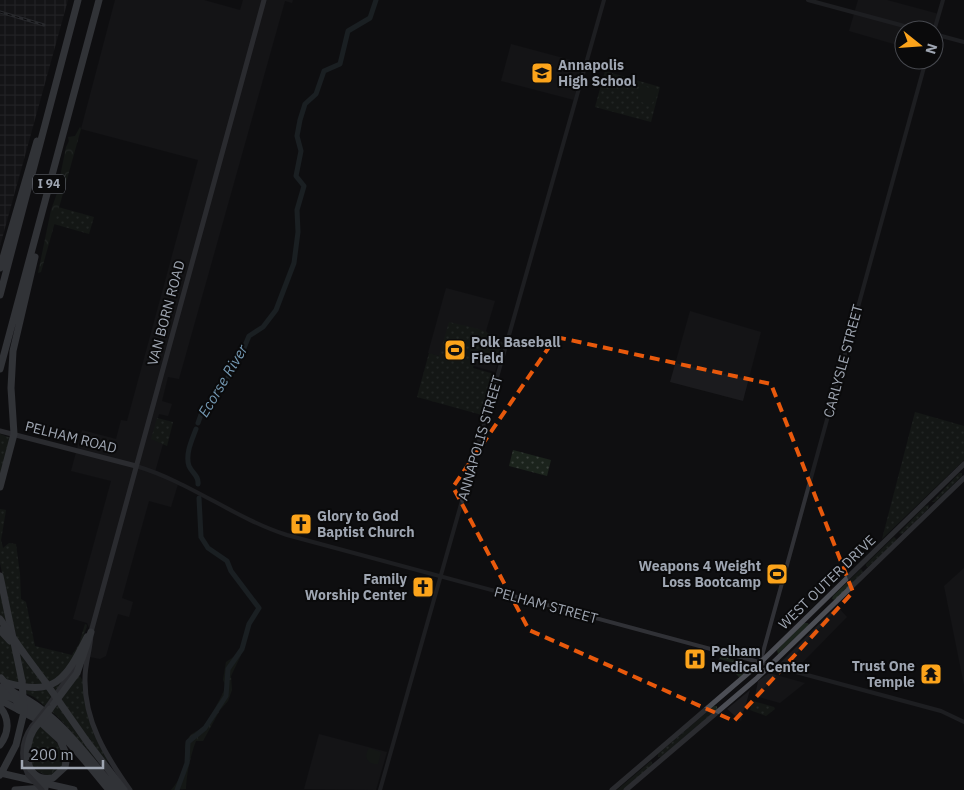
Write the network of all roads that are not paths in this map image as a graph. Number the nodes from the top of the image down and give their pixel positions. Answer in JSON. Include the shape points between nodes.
{"nodes":[{"id":1,"x":78,"y":0,"type":"edge"},
{"id":2,"x":99,"y":0,"type":"edge"},
{"id":3,"x":264,"y":0,"type":"edge"},
{"id":4,"x":604,"y":0,"type":"edge"},
{"id":5,"x":808,"y":0,"type":"edge"},
{"id":6,"x":943,"y":0,"type":"edge"},
{"id":7,"x":937,"y":20,"type":"edge"},
{"id":8,"x":894,"y":23,"type":"edge"},
{"id":9,"x":944,"y":35,"type":"edge"},
{"id":10,"x":964,"y":42,"type":"edge"},
{"id":11,"x":923,"y":70,"type":"edge"},
{"id":12,"x":52,"y":94,"type":"junction"},
{"id":13,"x":57,"y":155,"type":"junction"},
{"id":14,"x":14,"y":215,"type":"junction"},
{"id":15,"x":0,"y":256,"type":"edge"},
{"id":16,"x":0,"y":268,"type":"edge"},
{"id":17,"x":0,"y":294,"type":"edge"},
{"id":18,"x":0,"y":369,"type":"edge"},
{"id":19,"x":0,"y":431,"type":"edge"},
{"id":20,"x":14,"y":434,"type":"junction"},
{"id":21,"x":964,"y":464,"type":"edge"},
{"id":22,"x":136,"y":466,"type":"junction"},
{"id":23,"x":964,"y":478,"type":"edge"},
{"id":24,"x":0,"y":487,"type":"edge"},
{"id":25,"x":927,"y":500,"type":"junction"},
{"id":26,"x":934,"y":507,"type":"junction"},
{"id":27,"x":0,"y":576,"type":"edge"},
{"id":28,"x":441,"y":577,"type":"junction"},
{"id":29,"x":805,"y":618,"type":"junction"},
{"id":30,"x":0,"y":619,"type":"edge"},
{"id":31,"x":812,"y":625,"type":"junction"},
{"id":32,"x":0,"y":630,"type":"edge"},
{"id":33,"x":89,"y":635,"type":"junction"},
{"id":34,"x":774,"y":649,"type":"junction"},
{"id":35,"x":780,"y":656,"type":"junction"},
{"id":36,"x":760,"y":663,"type":"junction"},
{"id":37,"x":770,"y":666,"type":"junction"},
{"id":38,"x":75,"y":672,"type":"junction"},
{"id":39,"x":746,"y":675,"type":"junction"},
{"id":40,"x":41,"y":677,"type":"junction"},
{"id":41,"x":0,"y":679,"type":"edge"},
{"id":42,"x":85,"y":680,"type":"junction"},
{"id":43,"x":752,"y":682,"type":"junction"},
{"id":44,"x":0,"y":687,"type":"edge"},
{"id":45,"x":0,"y":693,"type":"edge"},
{"id":46,"x":0,"y":700,"type":"edge"},
{"id":47,"x":0,"y":707,"type":"edge"},
{"id":48,"x":22,"y":711,"type":"junction"},
{"id":49,"x":964,"y":722,"type":"edge"},
{"id":50,"x":33,"y":728,"type":"junction"},
{"id":51,"x":60,"y":740,"type":"junction"},
{"id":52,"x":0,"y":745,"type":"edge"},
{"id":53,"x":86,"y":764,"type":"junction"},
{"id":54,"x":1,"y":773,"type":"edge"},
{"id":55,"x":15,"y":790,"type":"edge"},
{"id":56,"x":42,"y":790,"type":"edge"},
{"id":57,"x":60,"y":790,"type":"edge"},
{"id":58,"x":74,"y":790,"type":"edge"},
{"id":59,"x":108,"y":790,"type":"edge"},
{"id":60,"x":116,"y":790,"type":"edge"},
{"id":61,"x":124,"y":790,"type":"edge"},
{"id":62,"x":130,"y":790,"type":"edge"},
{"id":63,"x":380,"y":790,"type":"edge"},
{"id":64,"x":612,"y":790,"type":"edge"},
{"id":65,"x":626,"y":790,"type":"edge"}],
"edges":[{"from":1,"to":12,"type":"highway","number":"I 94"},
{"from":2,"to":13,"type":"highway","number":"I 94"},
{"from":3,"to":22,"type":"main road","name":"VAN BORN ROAD"},
{"from":4,"to":28,"type":"street","name":"ANNAPOLIS STREET"},
{"from":5,"to":8,"type":"street"},
{"from":6,"to":7,"type":"street"},
{"from":9,"to":10,"type":"street"},
{"from":11,"to":36,"type":"street","name":"CARLYSLE STREET"},
{"from":12,"to":14,"type":"highway"},
{"from":12,"to":17,"type":"highway","number":"I 94"},
{"from":13,"to":18,"type":"highway","number":"I 94"},
{"from":13,"to":20,"type":"highway","via":[[13,351],[10,388]]},
{"from":14,"to":15,"type":"highway"},
{"from":14,"to":16,"type":"highway"},
{"from":19,"to":20,"type":"main road","name":"PELHAM ROAD"},
{"from":20,"to":22,"type":"main road","name":"PELHAM ROAD"},
{"from":20,"to":24,"type":"highway"},
{"from":21,"to":25,"type":"main road","name":"WEST OUTER DRIVE"},
{"from":22,"to":28,"type":"street","name":"PELHAM STREET","via":[[179,481],[273,531]]},
{"from":22,"to":33,"type":"main road","name":"VAN BORN ROAD"},
{"from":23,"to":26,"type":"main road","name":"WEST OUTER DRIVE"},
{"from":25,"to":26,"type":"main road"},
{"from":25,"to":29,"type":"main road","name":"WEST OUTER DRIVE"},
{"from":26,"to":31,"type":"main road","name":"WEST OUTER DRIVE"},
{"from":27,"to":48,"type":"highway","bridge":true,"via":[[22,681]]},
{"from":28,"to":36,"type":"street","name":"PELHAM STREET"},
{"from":28,"to":63,"type":"street","name":"ANNAPOLIS STREET"},
{"from":29,"to":31,"type":"main road"},
{"from":29,"to":34,"type":"main road","name":"WEST OUTER DRIVE"},
{"from":30,"to":40,"type":"highway","bridge":true},
{"from":31,"to":35,"type":"main road","name":"WEST OUTER DRIVE"},
{"from":32,"to":40,"type":"highway","bridge":true},
{"from":33,"to":38,"type":"highway"},
{"from":33,"to":41,"type":"highway","via":[[68,671],[51,685],[29,689]]},
{"from":33,"to":42,"type":"main road","name":"VAN BORN ROAD","via":[[91,643]]},
{"from":34,"to":35,"type":"main road"},
{"from":34,"to":36,"type":"main road","name":"WEST OUTER DRIVE"},
{"from":35,"to":37,"type":"main road","name":"WEST OUTER DRIVE"},
{"from":36,"to":37,"type":"street","name":"PELHAM STREET"},
{"from":36,"to":39,"type":"main road","name":"WEST OUTER DRIVE"},
{"from":37,"to":43,"type":"main road","name":"WEST OUTER DRIVE"},
{"from":37,"to":49,"type":"street","name":"PELHAM STREET","via":[[940,711]]},
{"from":38,"to":42,"type":"main road"},
{"from":38,"to":50,"type":"highway","bridge":true},
{"from":39,"to":43,"type":"main road"},
{"from":39,"to":64,"type":"main road","name":"WEST OUTER DRIVE"},
{"from":40,"to":61,"type":"highway","bridge":true},
{"from":41,"to":48,"type":"highway","bridge":true,"via":[[14,693]]},
{"from":42,"to":62,"type":"main road","name":"VAN BORN ROAD","via":[[94,730]]},
{"from":43,"to":65,"type":"main road","name":"WEST OUTER DRIVE"},
{"from":44,"to":60,"type":"highway","via":[[45,710]]},
{"from":45,"to":53,"type":"highway","via":[[41,714]]},
{"from":46,"to":51,"type":"highway","via":[[38,720]]},
{"from":47,"to":52,"type":"highway","via":[[7,724],[6,736]]},
{"from":48,"to":54,"type":"highway","via":[[20,735]]},
{"from":50,"to":51,"type":"highway","via":[[27,758],[31,769],[40,777],[53,778],[65,767],[67,756]]},
{"from":50,"to":56,"type":"main road","bridge":true,"via":[[26,735],[22,750],[28,775]]},
{"from":51,"to":53,"type":"highway"},
{"from":53,"to":59,"type":"highway"},
{"from":54,"to":58,"type":"highway"},
{"from":55,"to":57,"type":"highway","via":[[32,787]]}]}
